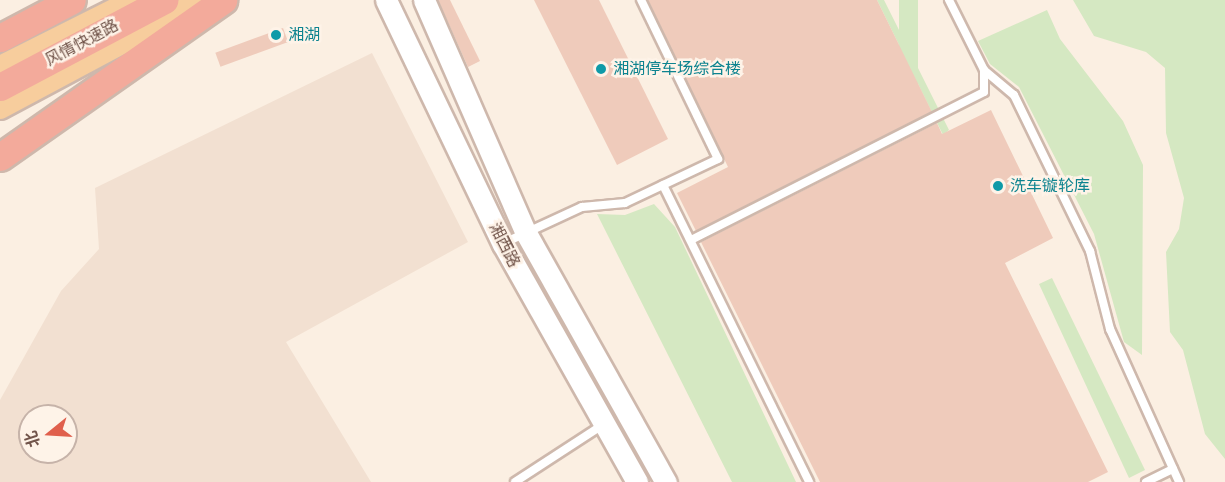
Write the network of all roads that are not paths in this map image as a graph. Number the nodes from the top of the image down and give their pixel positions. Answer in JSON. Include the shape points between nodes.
{"nodes":[{"id":1,"x":72,"y":0,"type":"edge"},
{"id":2,"x":134,"y":0,"type":"edge"},
{"id":3,"x":165,"y":0,"type":"edge"},
{"id":4,"x":202,"y":0,"type":"edge"},
{"id":5,"x":223,"y":0,"type":"edge"},
{"id":6,"x":386,"y":0,"type":"edge"},
{"id":7,"x":424,"y":0,"type":"edge"},
{"id":8,"x":641,"y":0,"type":"edge"},
{"id":9,"x":949,"y":0,"type":"edge"},
{"id":10,"x":0,"y":38,"type":"edge"},
{"id":11,"x":0,"y":67,"type":"edge"},
{"id":12,"x":984,"y":70,"type":"junction"},
{"id":13,"x":0,"y":87,"type":"edge"},
{"id":14,"x":0,"y":108,"type":"edge"},
{"id":15,"x":41,"y":127,"type":"junction"},
{"id":16,"x":0,"y":158,"type":"edge"},
{"id":17,"x":0,"y":169,"type":"edge"},
{"id":18,"x":663,"y":185,"type":"junction"},
{"id":19,"x":526,"y":233,"type":"junction"},
{"id":20,"x":691,"y":240,"type":"junction"},
{"id":21,"x":503,"y":244,"type":"junction"},
{"id":22,"x":601,"y":426,"type":"junction"},
{"id":23,"x":1173,"y":469,"type":"junction"},
{"id":24,"x":515,"y":482,"type":"edge"},
{"id":25,"x":637,"y":482,"type":"edge"},
{"id":26,"x":666,"y":482,"type":"edge"},
{"id":27,"x":809,"y":482,"type":"edge"},
{"id":28,"x":1146,"y":482,"type":"edge"},
{"id":29,"x":1179,"y":482,"type":"edge"}],
"edges":[{"from":1,"to":10,"type":"highway"},
{"from":2,"to":11,"type":"main road"},
{"from":3,"to":13,"type":"highway","name":"风情快速路"},
{"from":4,"to":14,"type":"main road"},
{"from":5,"to":15,"type":"highway"},
{"from":6,"to":21,"type":"street","name":"湘西路"},
{"from":7,"to":19,"type":"street","name":"湘西路"},
{"from":8,"to":18,"type":"lane","via":[[718,159]]},
{"from":9,"to":12,"type":"lane"},
{"from":12,"to":20,"type":"lane","via":[[984,92]]},
{"from":12,"to":23,"type":"lane","via":[[1014,95],[1090,250],[1110,329]]},
{"from":15,"to":16,"type":"highway"},
{"from":15,"to":17,"type":"highway"},
{"from":18,"to":19,"type":"lane","via":[[625,203],[582,207]]},
{"from":18,"to":20,"type":"lane"},
{"from":19,"to":21,"type":"lane"},
{"from":19,"to":26,"type":"street","name":"湘西路"},
{"from":20,"to":27,"type":"lane"},
{"from":21,"to":22,"type":"street","name":"湘西路"},
{"from":22,"to":24,"type":"lane"},
{"from":22,"to":25,"type":"street","name":"湘西路"},
{"from":23,"to":28,"type":"lane"},
{"from":23,"to":29,"type":"lane"}]}
